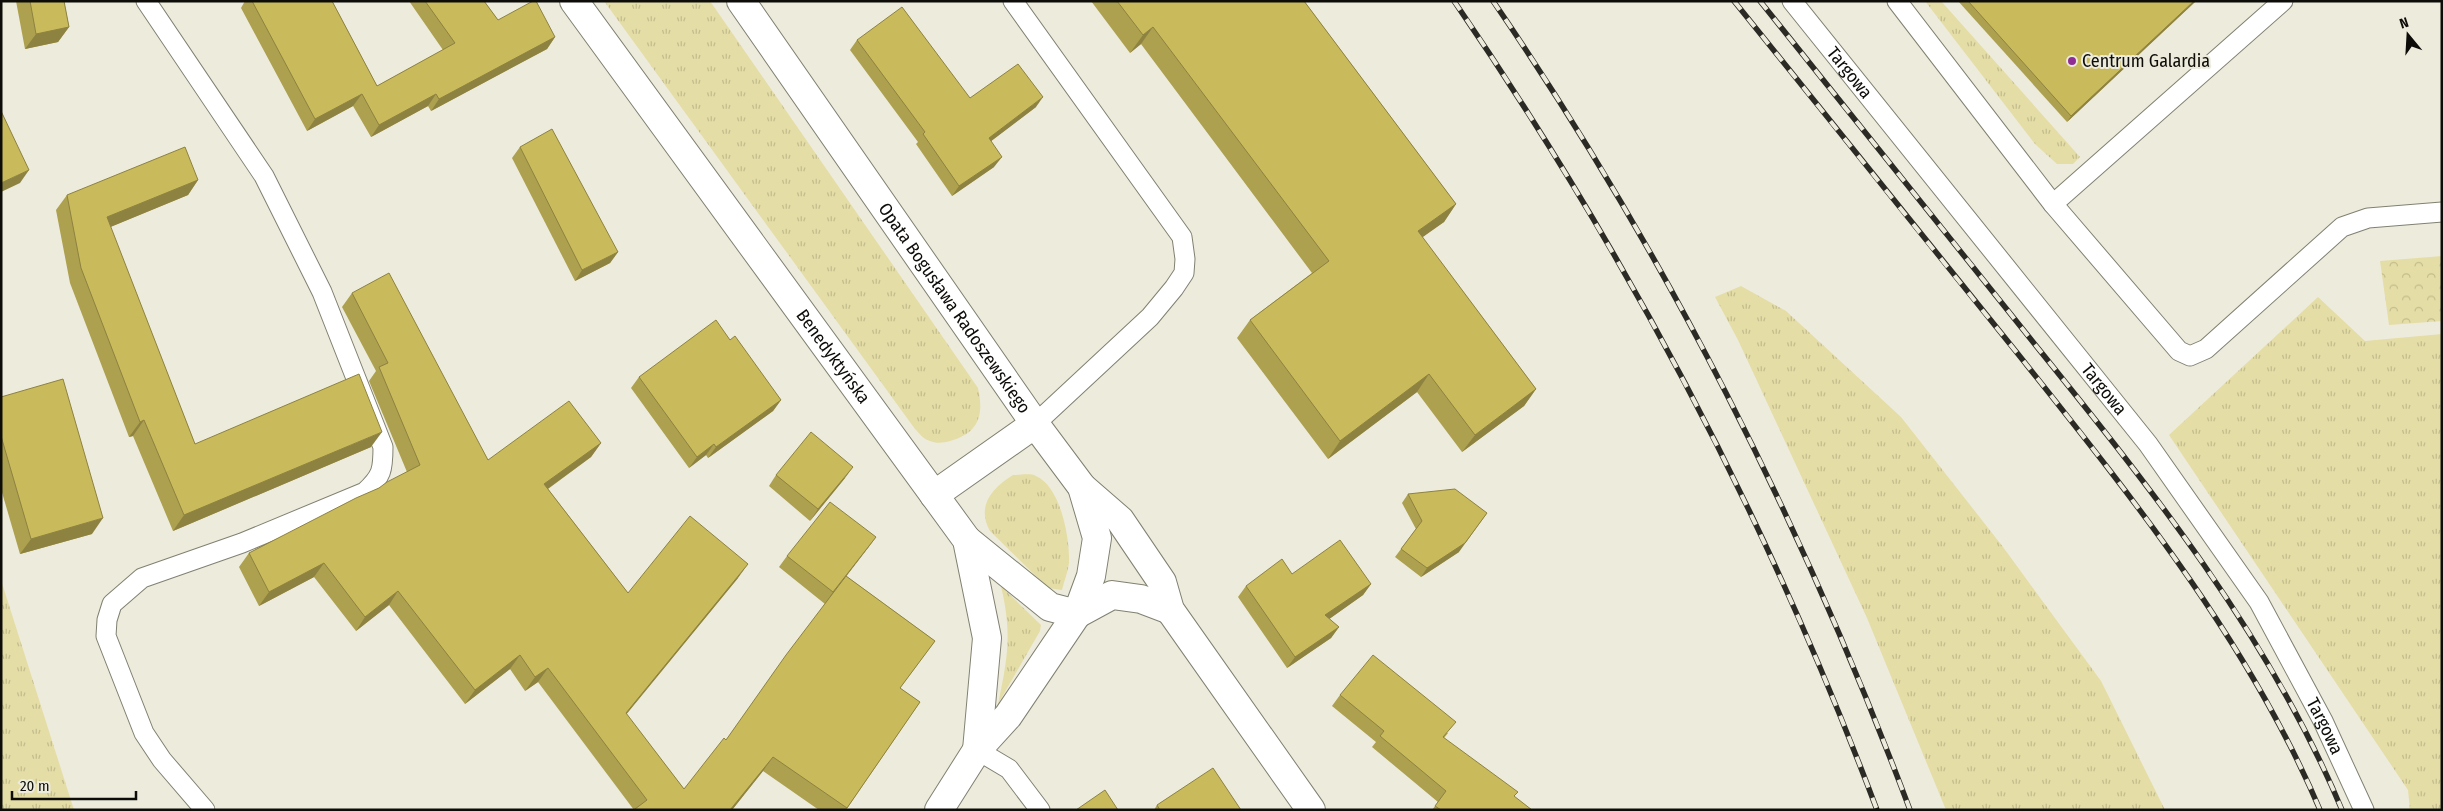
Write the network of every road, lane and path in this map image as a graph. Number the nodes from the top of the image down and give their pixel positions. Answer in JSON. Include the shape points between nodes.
{"nodes":[{"id":1,"x":146,"y":1,"type":"edge"},
{"id":2,"x":574,"y":1,"type":"edge"},
{"id":3,"x":741,"y":1,"type":"edge"},
{"id":4,"x":1013,"y":1,"type":"edge"},
{"id":5,"x":1792,"y":1,"type":"edge"},
{"id":6,"x":1897,"y":1,"type":"edge"},
{"id":7,"x":2283,"y":1,"type":"edge"},
{"id":8,"x":2053,"y":204,"type":"junction"},
{"id":9,"x":2442,"y":212,"type":"edge"},
{"id":10,"x":1035,"y":424,"type":"junction"},
{"id":11,"x":1082,"y":487,"type":"junction"},
{"id":12,"x":934,"y":495,"type":"junction"},
{"id":13,"x":967,"y":540,"type":"junction"},
{"id":14,"x":1170,"y":610,"type":"junction"},
{"id":15,"x":1077,"y":614,"type":"junction"},
{"id":16,"x":977,"y":750,"type":"junction"},
{"id":17,"x":205,"y":810,"type":"edge"},
{"id":18,"x":939,"y":810,"type":"edge"},
{"id":19,"x":1040,"y":810,"type":"edge"},
{"id":20,"x":1311,"y":810,"type":"edge"},
{"id":21,"x":2364,"y":810,"type":"edge"}],
"edges":[{"from":1,"to":17,"type":"lane","via":[[264,176],[322,292],[383,446],[380,478],[365,492],[242,543],[142,578],[112,604],[106,636],[144,733],[162,760]]},
{"from":2,"to":12,"type":"street","name":"Benedyktyńska"},
{"from":3,"to":10,"type":"street","name":"Opata Bogusława Radoszewskiego"},
{"from":4,"to":10,"type":"lane","via":[[1182,237],[1186,259],[1184,273],[1150,317]]},
{"from":5,"to":21,"type":"lane","name":"Targowa","via":[[2148,444],[2259,602],[2323,721]]},
{"from":6,"to":8,"type":"lane"},
{"from":7,"to":8,"type":"lane"},
{"from":8,"to":9,"type":"lane","via":[[2179,351],[2190,356],[2206,349],[2342,226],[2368,218]]},
{"from":10,"to":11,"type":"street","name":"Opata Bogusława Radoszewskiego"},
{"from":10,"to":12,"type":"street"},
{"from":11,"to":14,"type":"street","name":"Opata Bogusława Radoszewskiego","via":[[1120,520],[1162,582]]},
{"from":11,"to":15,"type":"street","name":"Benedyktyńska","via":[[1097,538],[1092,576]]},
{"from":12,"to":13,"type":"street","name":"Benedyktyńska"},
{"from":13,"to":15,"type":"street","via":[[1050,606]]},
{"from":13,"to":16,"type":"street","name":"Benedyktyńska","via":[[987,638]]},
{"from":14,"to":15,"type":"street","via":[[1141,599],[1112,595]]},
{"from":14,"to":20,"type":"street","name":"Opata Bogusława Radoszewskiego"},
{"from":15,"to":16,"type":"street","name":"Benedyktyńska","via":[[1008,716]]},
{"from":16,"to":18,"type":"street","name":"Benedyktyńska"},
{"from":16,"to":19,"type":"lane","via":[[1008,769]]}]}
